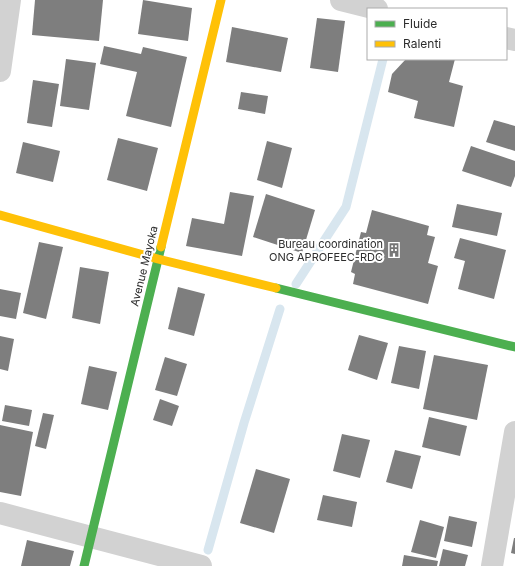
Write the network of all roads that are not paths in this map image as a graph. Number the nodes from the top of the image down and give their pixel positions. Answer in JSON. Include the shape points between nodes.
{"nodes":[{"id":1,"x":10,"y":0,"type":"edge"},
{"id":2,"x":221,"y":0,"type":"edge"},
{"id":3,"x":341,"y":0,"type":"edge"},
{"id":4,"x":373,"y":8,"type":"edge"},
{"id":5,"x":0,"y":71,"type":"edge"},
{"id":6,"x":0,"y":215,"type":"edge"},
{"id":7,"x":158,"y":259,"type":"junction"},
{"id":8,"x":515,"y":347,"type":"edge"},
{"id":9,"x":515,"y":432,"type":"edge"},
{"id":10,"x":0,"y":513,"type":"edge"},
{"id":11,"x":90,"y":537,"type":"junction"},
{"id":12,"x":84,"y":566,"type":"edge"},
{"id":13,"x":202,"y":566,"type":"edge"},
{"id":14,"x":492,"y":566,"type":"edge"}],
"edges":[{"from":1,"to":5,"type":"street"},
{"from":2,"to":7,"type":"street","name":"Avenue Mayoka"},
{"from":3,"to":4,"type":"street"},
{"from":6,"to":7,"type":"street"},
{"from":7,"to":8,"type":"street"},
{"from":7,"to":11,"type":"street","name":"Avenue Mayoka"},
{"from":9,"to":14,"type":"street"},
{"from":10,"to":11,"type":"street"},
{"from":11,"to":12,"type":"street","name":"Avenue Mayoka"},
{"from":11,"to":13,"type":"street"}]}
